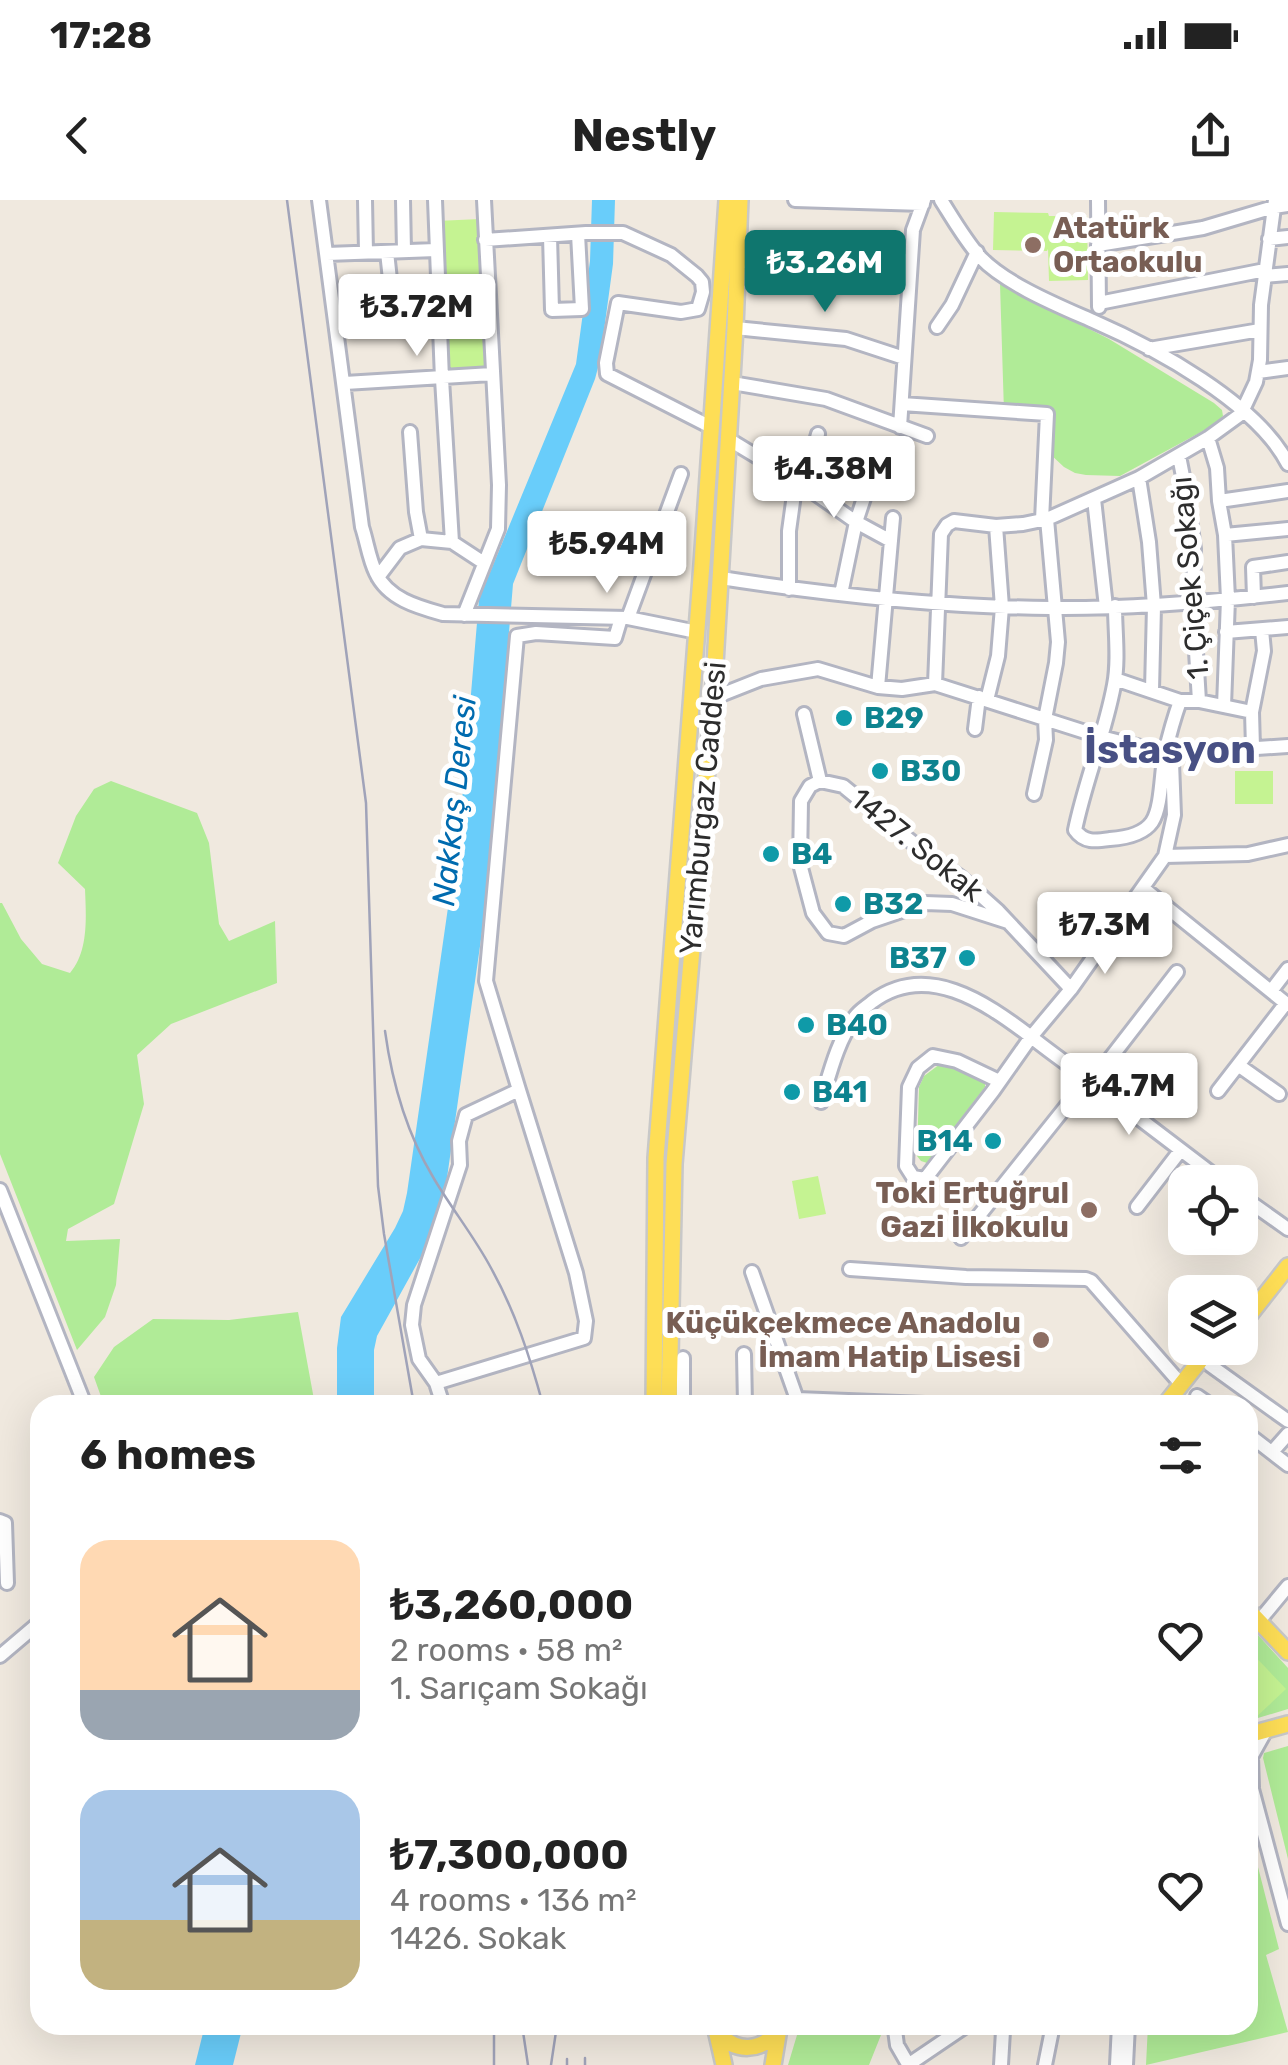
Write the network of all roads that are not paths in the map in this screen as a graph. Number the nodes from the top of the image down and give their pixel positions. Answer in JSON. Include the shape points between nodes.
{"nodes":[{"id":1,"x":319,"y":200,"type":"edge"},
{"id":2,"x":365,"y":200,"type":"edge"},
{"id":3,"x":403,"y":200,"type":"edge"},
{"id":4,"x":436,"y":200,"type":"edge"},
{"id":5,"x":484,"y":200,"type":"edge"},
{"id":6,"x":794,"y":200,"type":"edge"},
{"id":7,"x":940,"y":200,"type":"edge"},
{"id":8,"x":1098,"y":200,"type":"edge"},
{"id":9,"x":735,"y":202,"type":"edge"},
{"id":10,"x":924,"y":202,"type":"edge"},
{"id":11,"x":1279,"y":204,"type":"edge"},
{"id":12,"x":582,"y":233,"type":"junction"},
{"id":13,"x":550,"y":236,"type":"junction"},
{"id":14,"x":1288,"y":237,"type":"edge"},
{"id":15,"x":1270,"y":239,"type":"junction"},
{"id":16,"x":485,"y":240,"type":"junction"},
{"id":17,"x":1098,"y":244,"type":"junction"},
{"id":18,"x":436,"y":250,"type":"junction"},
{"id":19,"x":404,"y":251,"type":"junction"},
{"id":20,"x":366,"y":252,"type":"junction"},
{"id":21,"x":387,"y":252,"type":"junction"},
{"id":22,"x":977,"y":252,"type":"junction"},
{"id":23,"x":326,"y":254,"type":"junction"},
{"id":24,"x":911,"y":260,"type":"junction"},
{"id":25,"x":738,"y":262,"type":"junction"},
{"id":26,"x":1265,"y":273,"type":"junction"},
{"id":27,"x":1288,"y":274,"type":"edge"},
{"id":28,"x":1099,"y":302,"type":"junction"},
{"id":29,"x":1100,"y":324,"type":"junction"},
{"id":30,"x":937,"y":327,"type":"dead end"},
{"id":31,"x":337,"y":328,"type":"junction"},
{"id":32,"x":735,"y":328,"type":"junction"},
{"id":33,"x":1260,"y":330,"type":"junction"},
{"id":34,"x":1149,"y":349,"type":"junction"},
{"id":35,"x":904,"y":358,"type":"junction"},
{"id":36,"x":1288,"y":368,"type":"edge"},
{"id":37,"x":1258,"y":372,"type":"junction"},
{"id":38,"x":492,"y":374,"type":"junction"},
{"id":39,"x":442,"y":379,"type":"junction"},
{"id":40,"x":345,"y":383,"type":"junction"},
{"id":41,"x":732,"y":383,"type":"junction"},
{"id":42,"x":902,"y":404,"type":"junction"},
{"id":43,"x":1243,"y":409,"type":"junction"},
{"id":44,"x":711,"y":427,"type":"junction"},
{"id":45,"x":900,"y":427,"type":"junction"},
{"id":46,"x":410,"y":432,"type":"dead end"},
{"id":47,"x":818,"y":434,"type":"dead end"},
{"id":48,"x":926,"y":436,"type":"dead end"},
{"id":49,"x":1208,"y":438,"type":"junction"},
{"id":50,"x":728,"y":439,"type":"junction"},
{"id":51,"x":1178,"y":456,"type":"junction"},
{"id":52,"x":876,"y":462,"type":"dead end"},
{"id":53,"x":1288,"y":464,"type":"edge"},
{"id":54,"x":681,"y":474,"type":"dead end"},
{"id":55,"x":1138,"y":478,"type":"junction"},
{"id":56,"x":796,"y":480,"type":"junction"},
{"id":57,"x":1288,"y":491,"type":"edge"},
{"id":58,"x":1094,"y":499,"type":"junction"},
{"id":59,"x":1219,"y":501,"type":"junction"},
{"id":60,"x":893,"y":518,"type":"dead end"},
{"id":61,"x":1044,"y":519,"type":"junction"},
{"id":62,"x":856,"y":522,"type":"junction"},
{"id":63,"x":996,"y":526,"type":"junction"},
{"id":64,"x":1288,"y":529,"type":"edge"},
{"id":65,"x":1225,"y":535,"type":"junction"},
{"id":66,"x":421,"y":539,"type":"junction"},
{"id":67,"x":890,"y":541,"type":"junction"},
{"id":68,"x":452,"y":542,"type":"junction"},
{"id":69,"x":1288,"y":562,"type":"edge"},
{"id":70,"x":484,"y":563,"type":"junction"},
{"id":71,"x":701,"y":576,"type":"junction"},
{"id":72,"x":378,"y":577,"type":"junction"},
{"id":73,"x":720,"y":578,"type":"junction"},
{"id":74,"x":789,"y":588,"type":"junction"},
{"id":75,"x":841,"y":594,"type":"junction"},
{"id":76,"x":1288,"y":594,"type":"edge"},
{"id":77,"x":1254,"y":597,"type":"junction"},
{"id":78,"x":884,"y":599,"type":"junction"},
{"id":79,"x":1228,"y":599,"type":"junction"},
{"id":80,"x":1193,"y":602,"type":"junction"},
{"id":81,"x":939,"y":604,"type":"junction"},
{"id":82,"x":1110,"y":606,"type":"junction"},
{"id":83,"x":1154,"y":606,"type":"junction"},
{"id":84,"x":1002,"y":607,"type":"junction"},
{"id":85,"x":1055,"y":608,"type":"junction"},
{"id":86,"x":471,"y":615,"type":"junction"},
{"id":87,"x":624,"y":618,"type":"junction"},
{"id":88,"x":1288,"y":627,"type":"edge"},
{"id":89,"x":1262,"y":630,"type":"junction"},
{"id":90,"x":697,"y":632,"type":"junction"},
{"id":91,"x":1226,"y":632,"type":"junction"},
{"id":92,"x":1115,"y":679,"type":"junction"},
{"id":93,"x":935,"y":684,"type":"junction"},
{"id":94,"x":878,"y":687,"type":"junction"},
{"id":95,"x":1152,"y":690,"type":"junction"},
{"id":96,"x":713,"y":698,"type":"junction"},
{"id":97,"x":983,"y":698,"type":"junction"},
{"id":98,"x":1180,"y":701,"type":"junction"},
{"id":99,"x":1199,"y":701,"type":"junction"},
{"id":100,"x":1224,"y":706,"type":"junction"},
{"id":101,"x":1252,"y":712,"type":"junction"},
{"id":102,"x":804,"y":714,"type":"dead end"},
{"id":103,"x":1045,"y":718,"type":"junction"},
{"id":104,"x":976,"y":729,"type":"dead end"},
{"id":105,"x":1101,"y":737,"type":"junction"},
{"id":106,"x":1288,"y":746,"type":"edge"},
{"id":107,"x":1254,"y":748,"type":"junction"},
{"id":108,"x":1168,"y":758,"type":"junction"},
{"id":109,"x":820,"y":780,"type":"junction"},
{"id":110,"x":1034,"y":794,"type":"dead end"},
{"id":111,"x":1288,"y":844,"type":"edge"},
{"id":112,"x":1164,"y":856,"type":"junction"},
{"id":113,"x":1143,"y":888,"type":"junction"},
{"id":114,"x":1008,"y":922,"type":"junction"},
{"id":115,"x":1288,"y":970,"type":"edge"},
{"id":116,"x":1177,"y":972,"type":"dead end"},
{"id":117,"x":1071,"y":988,"type":"junction"},
{"id":118,"x":1271,"y":991,"type":"junction"},
{"id":119,"x":1287,"y":1004,"type":"edge"},
{"id":120,"x":1031,"y":1037,"type":"junction"},
{"id":121,"x":1238,"y":1065,"type":"junction"},
{"id":122,"x":1000,"y":1082,"type":"junction"},
{"id":123,"x":1094,"y":1084,"type":"junction"},
{"id":124,"x":520,"y":1090,"type":"junction"},
{"id":125,"x":1218,"y":1092,"type":"dead end"},
{"id":126,"x":1279,"y":1094,"type":"dead end"},
{"id":127,"x":821,"y":1102,"type":"dead end"},
{"id":128,"x":1180,"y":1151,"type":"junction"},
{"id":129,"x":1199,"y":1165,"type":"edge"},
{"id":130,"x":0,"y":1190,"type":"edge"},
{"id":131,"x":1138,"y":1207,"type":"dead end"},
{"id":132,"x":1258,"y":1207,"type":"edge"},
{"id":133,"x":1288,"y":1229,"type":"edge"},
{"id":134,"x":961,"y":1238,"type":"dead end"},
{"id":135,"x":1288,"y":1251,"type":"edge"},
{"id":136,"x":1288,"y":1266,"type":"edge"},
{"id":137,"x":850,"y":1269,"type":"dead end"},
{"id":138,"x":752,"y":1272,"type":"dead end"},
{"id":139,"x":1258,"y":1288,"type":"edge"},
{"id":140,"x":1258,"y":1304,"type":"edge"},
{"id":141,"x":744,"y":1354,"type":"dead end"},
{"id":142,"x":682,"y":1358,"type":"dead end"},
{"id":143,"x":1204,"y":1365,"type":"edge"},
{"id":144,"x":1221,"y":1365,"type":"edge"},
{"id":145,"x":436,"y":1383,"type":"junction"},
{"id":146,"x":1189,"y":1390,"type":"junction"},
{"id":147,"x":81,"y":1395,"type":"edge"},
{"id":148,"x":439,"y":1395,"type":"edge"},
{"id":149,"x":654,"y":1395,"type":"edge"},
{"id":150,"x":669,"y":1395,"type":"edge"},
{"id":151,"x":683,"y":1395,"type":"edge"},
{"id":152,"x":744,"y":1395,"type":"edge"},
{"id":153,"x":796,"y":1395,"type":"edge"},
{"id":154,"x":1181,"y":1395,"type":"edge"},
{"id":155,"x":1185,"y":1395,"type":"edge"},
{"id":156,"x":1196,"y":1395,"type":"edge"},
{"id":157,"x":1256,"y":1395,"type":"edge"},
{"id":158,"x":1258,"y":1397,"type":"edge"},
{"id":159,"x":1288,"y":1422,"type":"edge"},
{"id":160,"x":1288,"y":1434,"type":"edge"},
{"id":161,"x":1258,"y":1444,"type":"edge"},
{"id":162,"x":1272,"y":1452,"type":"junction"},
{"id":163,"x":1288,"y":1465,"type":"edge"},
{"id":164,"x":0,"y":1521,"type":"edge"},
{"id":165,"x":7,"y":1583,"type":"dead end"},
{"id":166,"x":1288,"y":1586,"type":"edge"},
{"id":167,"x":1258,"y":1611,"type":"edge"},
{"id":168,"x":1258,"y":1620,"type":"edge"},
{"id":169,"x":30,"y":1630,"type":"edge"},
{"id":170,"x":1288,"y":1652,"type":"edge"},
{"id":171,"x":0,"y":1656,"type":"edge"},
{"id":172,"x":1288,"y":1724,"type":"edge"},
{"id":173,"x":1266,"y":1730,"type":"junction"},
{"id":174,"x":1258,"y":1733,"type":"edge"},
{"id":175,"x":1258,"y":1744,"type":"edge"},
{"id":176,"x":1258,"y":1813,"type":"edge"},
{"id":177,"x":1288,"y":1924,"type":"edge"},
{"id":178,"x":717,"y":2035,"type":"edge"},
{"id":179,"x":722,"y":2035,"type":"edge"},
{"id":180,"x":772,"y":2035,"type":"edge"},
{"id":181,"x":778,"y":2035,"type":"edge"},
{"id":182,"x":896,"y":2035,"type":"edge"},
{"id":183,"x":952,"y":2035,"type":"edge"},
{"id":184,"x":1003,"y":2035,"type":"edge"},
{"id":185,"x":1051,"y":2035,"type":"edge"},
{"id":186,"x":1118,"y":2035,"type":"edge"},
{"id":187,"x":1128,"y":2035,"type":"edge"},
{"id":188,"x":724,"y":2065,"type":"edge"},
{"id":189,"x":774,"y":2065,"type":"edge"},
{"id":190,"x":908,"y":2065,"type":"edge"},
{"id":191,"x":1001,"y":2065,"type":"edge"},
{"id":192,"x":1045,"y":2065,"type":"edge"},
{"id":193,"x":1117,"y":2065,"type":"edge"},
{"id":194,"x":1126,"y":2065,"type":"edge"}],
"edges":[{"from":1,"to":23,"type":"street"},
{"from":2,"to":20,"type":"street"},
{"from":3,"to":19,"type":"street"},
{"from":4,"to":18,"type":"street"},
{"from":5,"to":16,"type":"street"},
{"from":6,"to":10,"type":"street"},
{"from":7,"to":22,"type":"street"},
{"from":8,"to":17,"type":"street"},
{"from":9,"to":25,"type":"main road","name":"Yarımburgaz Caddesi"},
{"from":9,"to":44,"type":"main road","name":"Yarımburgaz Caddesi","via":[[726,224]]},
{"from":10,"to":24,"type":"street"},
{"from":11,"to":15,"type":"street"},
{"from":11,"to":17,"type":"street","via":[[1203,228]]},
{"from":12,"to":13,"type":"street"},
{"from":12,"to":13,"type":"street","via":[[582,309],[552,310]]},
{"from":12,"to":44,"type":"street","via":[[623,233],[671,255],[702,282],[698,309],[618,302],[606,363],[607,374]]},
{"from":13,"to":16,"type":"street"},
{"from":14,"to":15,"type":"street"},
{"from":15,"to":26,"type":"street"},
{"from":16,"to":38,"type":"street"},
{"from":17,"to":28,"type":"street"},
{"from":18,"to":19,"type":"street"},
{"from":18,"to":39,"type":"street"},
{"from":19,"to":21,"type":"street"},
{"from":20,"to":21,"type":"street"},
{"from":20,"to":23,"type":"street"},
{"from":21,"to":31,"type":"street","via":[[392,318]]},
{"from":22,"to":29,"type":"street","via":[[1028,290]]},
{"from":22,"to":30,"type":"street"},
{"from":23,"to":31,"type":"street"},
{"from":24,"to":25,"type":"street"},
{"from":24,"to":35,"type":"street"},
{"from":25,"to":32,"type":"main road","name":"Yarımburgaz Caddesi"},
{"from":26,"to":27,"type":"street"},
{"from":26,"to":28,"type":"street"},
{"from":26,"to":33,"type":"street"},
{"from":28,"to":29,"type":"street"},
{"from":29,"to":34,"type":"street"},
{"from":31,"to":40,"type":"street"},
{"from":32,"to":35,"type":"street","via":[[846,339]]},
{"from":32,"to":41,"type":"main road","name":"Yarımburgaz Caddesi"},
{"from":33,"to":34,"type":"street"},
{"from":33,"to":37,"type":"street"},
{"from":34,"to":43,"type":"street"},
{"from":35,"to":42,"type":"street"},
{"from":36,"to":37,"type":"street"},
{"from":37,"to":43,"type":"street"},
{"from":38,"to":39,"type":"street"},
{"from":38,"to":70,"type":"street","via":[[498,530]]},
{"from":39,"to":40,"type":"street"},
{"from":39,"to":68,"type":"street"},
{"from":40,"to":72,"type":"street","via":[[362,527]]},
{"from":41,"to":45,"type":"street","via":[[826,399]]},
{"from":41,"to":50,"type":"main road","name":"Yarımburgaz Caddesi"},
{"from":42,"to":45,"type":"street"},
{"from":42,"to":61,"type":"street","via":[[1046,414]]},
{"from":43,"to":49,"type":"street"},
{"from":43,"to":53,"type":"street"},
{"from":44,"to":71,"type":"main road","name":"Yarımburgaz Caddesi"},
{"from":45,"to":48,"type":"street"},
{"from":46,"to":66,"type":"street"},
{"from":47,"to":56,"type":"street","via":[[810,463]]},
{"from":49,"to":51,"type":"street"},
{"from":49,"to":59,"type":"street"},
{"from":50,"to":56,"type":"street"},
{"from":50,"to":73,"type":"main road","name":"Yarımburgaz Caddesi"},
{"from":51,"to":55,"type":"street"},
{"from":51,"to":80,"type":"street","name":"1. Çiçek Sokağı","via":[[1194,550]]},
{"from":52,"to":62,"type":"street"},
{"from":54,"to":87,"type":"street"},
{"from":55,"to":58,"type":"street"},
{"from":55,"to":83,"type":"street"},
{"from":56,"to":62,"type":"street"},
{"from":56,"to":74,"type":"street"},
{"from":57,"to":59,"type":"street"},
{"from":58,"to":61,"type":"street"},
{"from":58,"to":82,"type":"street"},
{"from":59,"to":65,"type":"street"},
{"from":60,"to":67,"type":"street"},
{"from":61,"to":63,"type":"street"},
{"from":61,"to":85,"type":"street"},
{"from":62,"to":67,"type":"street"},
{"from":62,"to":75,"type":"street"},
{"from":63,"to":81,"type":"street","via":[[947,525]]},
{"from":63,"to":84,"type":"street"},
{"from":64,"to":65,"type":"street"},
{"from":65,"to":79,"type":"street"},
{"from":66,"to":68,"type":"street"},
{"from":66,"to":72,"type":"street","via":[[400,548]]},
{"from":67,"to":78,"type":"street"},
{"from":68,"to":70,"type":"street"},
{"from":69,"to":77,"type":"street","via":[[1253,566]]},
{"from":70,"to":86,"type":"street"},
{"from":71,"to":73,"type":"main road"},
{"from":71,"to":90,"type":"main road","name":"Yarımburgaz Caddesi"},
{"from":72,"to":86,"type":"street","via":[[420,607]]},
{"from":73,"to":74,"type":"street"},
{"from":73,"to":96,"type":"main road","name":"Yarımburgaz Caddesi"},
{"from":74,"to":75,"type":"street"},
{"from":75,"to":78,"type":"street"},
{"from":76,"to":77,"type":"street"},
{"from":77,"to":79,"type":"street"},
{"from":78,"to":81,"type":"street"},
{"from":78,"to":94,"type":"street"},
{"from":79,"to":80,"type":"street"},
{"from":79,"to":91,"type":"street"},
{"from":80,"to":83,"type":"street"},
{"from":80,"to":99,"type":"street","name":"1. Çiçek Sokağı"},
{"from":81,"to":84,"type":"street"},
{"from":81,"to":93,"type":"street"},
{"from":82,"to":83,"type":"street"},
{"from":82,"to":85,"type":"street"},
{"from":82,"to":92,"type":"street"},
{"from":83,"to":95,"type":"street"},
{"from":84,"to":85,"type":"street"},
{"from":84,"to":97,"type":"street","via":[[998,656]]},
{"from":85,"to":103,"type":"street","via":[[1058,642]]},
{"from":86,"to":87,"type":"street"},
{"from":87,"to":90,"type":"street"},
{"from":87,"to":124,"type":"street","via":[[616,638],[517,636],[486,982]]},
{"from":88,"to":89,"type":"street"},
{"from":89,"to":91,"type":"street"},
{"from":89,"to":101,"type":"street"},
{"from":90,"to":149,"type":"main road","name":"Yarımburgaz Caddesi","via":[[656,1158]]},
{"from":91,"to":100,"type":"street"},
{"from":92,"to":95,"type":"street"},
{"from":92,"to":105,"type":"street"},
{"from":93,"to":94,"type":"street"},
{"from":93,"to":97,"type":"street"},
{"from":94,"to":96,"type":"street","via":[[818,670],[761,678]]},
{"from":95,"to":98,"type":"street"},
{"from":96,"to":150,"type":"main road","name":"Yarımburgaz Caddesi","via":[[674,1164]]},
{"from":97,"to":103,"type":"street"},
{"from":97,"to":104,"type":"street"},
{"from":98,"to":99,"type":"street"},
{"from":98,"to":108,"type":"street"},
{"from":99,"to":100,"type":"street"},
{"from":100,"to":101,"type":"street"},
{"from":101,"to":107,"type":"street"},
{"from":102,"to":109,"type":"street","name":"1427. Sokak"},
{"from":103,"to":105,"type":"street"},
{"from":103,"to":110,"type":"street"},
{"from":105,"to":108,"type":"street"},
{"from":105,"to":108,"type":"street","via":[[1076,830],[1092,841],[1140,832],[1152,822]]},
{"from":106,"to":107,"type":"street"},
{"from":107,"to":108,"type":"street"},
{"from":108,"to":112,"type":"street","via":[[1174,815]]},
{"from":109,"to":114,"type":"street","name":"1427. Sokak","via":[[843,786]]},
{"from":109,"to":114,"type":"street","name":"1427. Sokak","via":[[801,801],[800,864],[812,912],[828,933],[844,936],[924,903],[952,904]]},
{"from":111,"to":112,"type":"street","via":[[1248,854]]},
{"from":112,"to":113,"type":"street"},
{"from":113,"to":117,"type":"street"},
{"from":113,"to":118,"type":"street"},
{"from":114,"to":117,"type":"street","name":"1427. Sokak"},
{"from":115,"to":118,"type":"street"},
{"from":116,"to":123,"type":"street"},
{"from":117,"to":120,"type":"street"},
{"from":118,"to":119,"type":"street"},
{"from":119,"to":121,"type":"street"},
{"from":120,"to":122,"type":"street"},
{"from":120,"to":123,"type":"street"},
{"from":120,"to":127,"type":"street","via":[[967,995],[912,984],[886,992],[856,1014]]},
{"from":121,"to":125,"type":"street"},
{"from":121,"to":126,"type":"street"},
{"from":122,"to":122,"type":"street","via":[[924,1180],[913,1177],[906,1166],[908,1087],[918,1068],[945,1056]]},
{"from":123,"to":128,"type":"street"},
{"from":123,"to":134,"type":"street"},
{"from":124,"to":145,"type":"street","via":[[466,1114],[458,1141],[460,1165],[412,1325],[418,1360]]},
{"from":124,"to":145,"type":"street","via":[[576,1272],[586,1334]]},
{"from":128,"to":129,"type":"street"},
{"from":128,"to":131,"type":"street"},
{"from":130,"to":147,"type":"street"},
{"from":132,"to":133,"type":"street"},
{"from":135,"to":139,"type":"main road"},
{"from":136,"to":140,"type":"main road"},
{"from":137,"to":146,"type":"street","via":[[1086,1279]]},
{"from":138,"to":153,"type":"street"},
{"from":141,"to":152,"type":"street"},
{"from":142,"to":151,"type":"street"},
{"from":143,"to":146,"type":"main road"},
{"from":144,"to":157,"type":"street"},
{"from":145,"to":148,"type":"street"},
{"from":146,"to":154,"type":"main road"},
{"from":146,"to":155,"type":"main road"},
{"from":146,"to":156,"type":"street"},
{"from":158,"to":159,"type":"street"},
{"from":160,"to":162,"type":"street"},
{"from":161,"to":162,"type":"street"},
{"from":162,"to":163,"type":"street"},
{"from":164,"to":165,"type":"street","via":[[6,1523]]},
{"from":166,"to":167,"type":"street"},
{"from":168,"to":170,"type":"main road"},
{"from":169,"to":171,"type":"street"},
{"from":172,"to":173,"type":"main road"},
{"from":173,"to":174,"type":"main road"},
{"from":173,"to":175,"type":"street"},
{"from":176,"to":177,"type":"street"},
{"from":178,"to":188,"type":"main road"},
{"from":179,"to":180,"type":"main road","via":[[748,2048]]},
{"from":181,"to":189,"type":"main road"},
{"from":182,"to":190,"type":"street"},
{"from":183,"to":190,"type":"street"},
{"from":184,"to":191,"type":"street"},
{"from":185,"to":192,"type":"street"},
{"from":186,"to":193,"type":"street"},
{"from":187,"to":194,"type":"street"}]}
